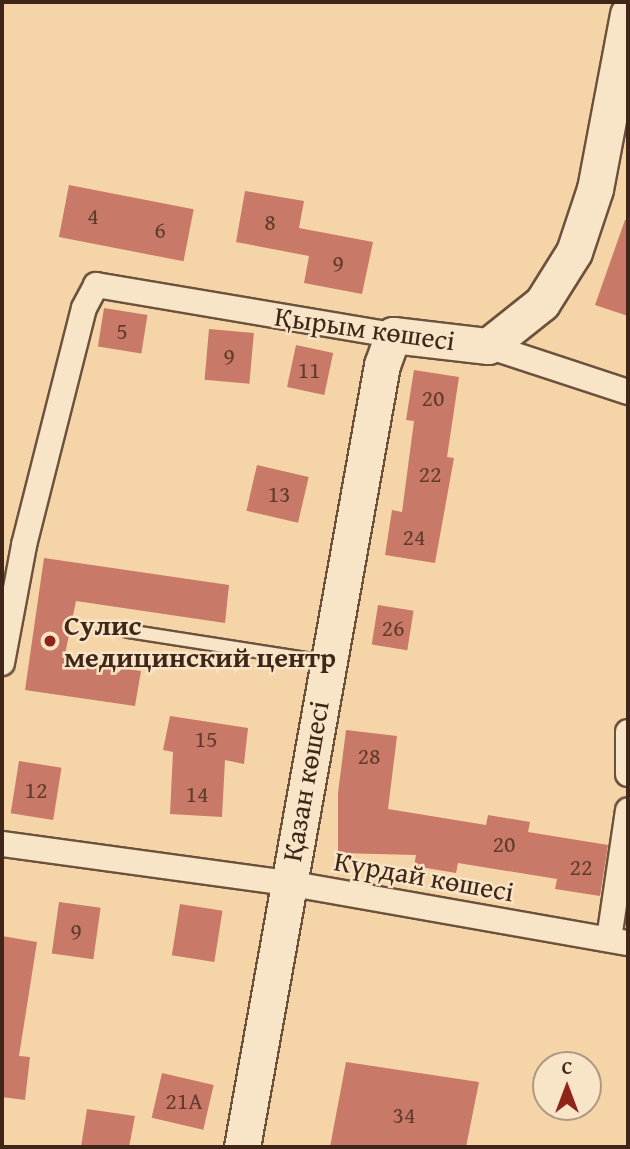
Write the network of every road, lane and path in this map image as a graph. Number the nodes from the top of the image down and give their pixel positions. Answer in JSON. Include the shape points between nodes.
{"nodes":[{"id":1,"x":628,"y":14,"type":"edge"},
{"id":2,"x":393,"y":335,"type":"junction"},
{"id":3,"x":488,"y":346,"type":"junction"},
{"id":4,"x":628,"y":392,"type":"edge"},
{"id":5,"x":128,"y":631,"type":"dead end"},
{"id":6,"x":326,"y":662,"type":"junction"},
{"id":7,"x":2,"y":663,"type":"edge"},
{"id":8,"x":628,"y":732,"type":"edge"},
{"id":9,"x":628,"y":774,"type":"edge"},
{"id":10,"x":628,"y":810,"type":"edge"},
{"id":11,"x":2,"y":844,"type":"edge"},
{"id":12,"x":287,"y":883,"type":"junction"},
{"id":13,"x":619,"y":941,"type":"edge"},
{"id":14,"x":242,"y":1147,"type":"edge"}],
"edges":[{"from":1,"to":3,"type":"street","via":[[595,189],[574,252],[542,303]]},
{"from":2,"to":3,"type":"street","name":"Қырым көшесі"},
{"from":2,"to":6,"type":"street","name":"Қазан көшесі","via":[[371,407]]},
{"from":2,"to":7,"type":"street","name":"Қырым көшесі","via":[[96,285],[85,308],[24,545]]},
{"from":3,"to":4,"type":"street","name":"Қырым көшесі"},
{"from":5,"to":6,"type":"lane"},
{"from":6,"to":12,"type":"street","name":"Қазан көшесі"},
{"from":8,"to":9,"type":"street"},
{"from":10,"to":13,"type":"street"},
{"from":11,"to":12,"type":"street","name":"Күрдай көшесі"},
{"from":12,"to":13,"type":"street","name":"Күрдай көшесі"},
{"from":12,"to":14,"type":"street","name":"Қазан көшесі"}]}
